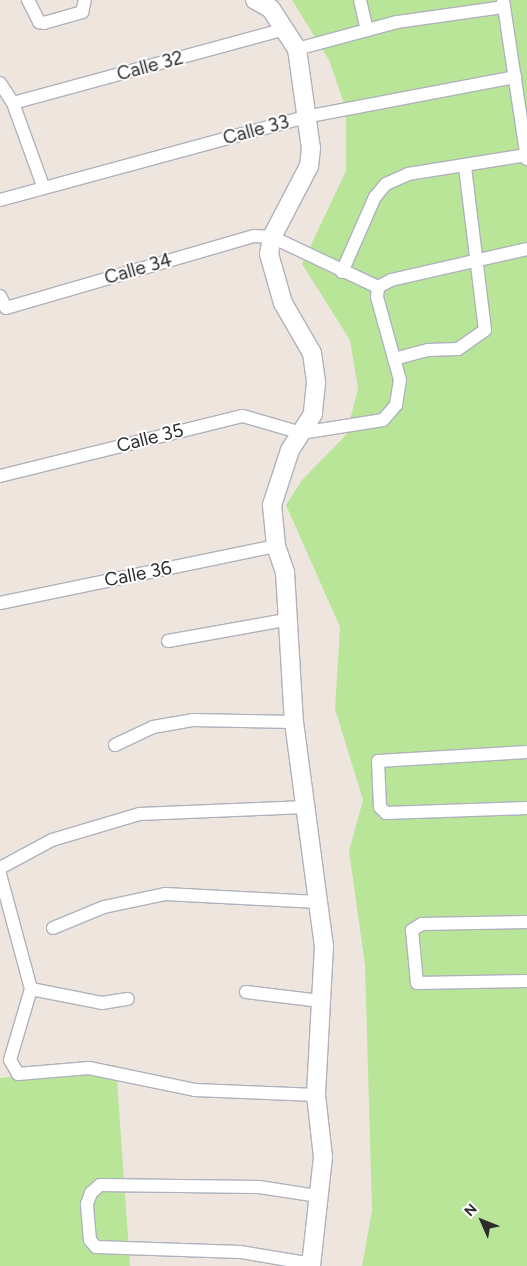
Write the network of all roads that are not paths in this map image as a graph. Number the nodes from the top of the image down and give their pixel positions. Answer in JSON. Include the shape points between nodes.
{"nodes":[{"id":1,"x":28,"y":0,"type":"edge"},
{"id":2,"x":85,"y":0,"type":"edge"},
{"id":3,"x":255,"y":0,"type":"edge"},
{"id":4,"x":360,"y":0,"type":"edge"},
{"id":5,"x":504,"y":4,"type":"edge"},
{"id":6,"x":286,"y":29,"type":"junction"},
{"id":7,"x":368,"y":30,"type":"junction"},
{"id":8,"x":297,"y":49,"type":"junction"},
{"id":9,"x":515,"y":77,"type":"junction"},
{"id":10,"x":0,"y":82,"type":"edge"},
{"id":11,"x":13,"y":103,"type":"junction"},
{"id":12,"x":305,"y":117,"type":"junction"},
{"id":13,"x":526,"y":157,"type":"edge"},
{"id":14,"x":465,"y":166,"type":"junction"},
{"id":15,"x":43,"y":186,"type":"junction"},
{"id":16,"x":0,"y":200,"type":"edge"},
{"id":17,"x":272,"y":237,"type":"junction"},
{"id":18,"x":527,"y":249,"type":"edge"},
{"id":19,"x":478,"y":260,"type":"junction"},
{"id":20,"x":342,"y":272,"type":"junction"},
{"id":21,"x":378,"y":287,"type":"junction"},
{"id":22,"x":3,"y":302,"type":"edge"},
{"id":23,"x":394,"y":359,"type":"junction"},
{"id":24,"x":301,"y":433,"type":"junction"},
{"id":25,"x":0,"y":476,"type":"edge"},
{"id":26,"x":276,"y":546,"type":"junction"},
{"id":27,"x":0,"y":603,"type":"edge"},
{"id":28,"x":290,"y":619,"type":"junction"},
{"id":29,"x":168,"y":641,"type":"dead end"},
{"id":30,"x":294,"y":722,"type":"junction"},
{"id":31,"x":115,"y":745,"type":"dead end"},
{"id":32,"x":527,"y":752,"type":"edge"},
{"id":33,"x":306,"y":807,"type":"junction"},
{"id":34,"x":527,"y":808,"type":"edge"},
{"id":35,"x":0,"y":868,"type":"edge"},
{"id":36,"x":0,"y":874,"type":"edge"},
{"id":37,"x":318,"y":902,"type":"junction"},
{"id":38,"x":527,"y":922,"type":"edge"},
{"id":39,"x":53,"y":928,"type":"dead end"},
{"id":40,"x":527,"y":981,"type":"edge"},
{"id":41,"x":31,"y":989,"type":"junction"},
{"id":42,"x":246,"y":992,"type":"dead end"},
{"id":43,"x":128,"y":1000,"type":"dead end"},
{"id":44,"x":320,"y":1001,"type":"junction"},
{"id":45,"x":316,"y":1095,"type":"junction"},
{"id":46,"x":318,"y":1196,"type":"junction"},
{"id":47,"x":312,"y":1265,"type":"edge"}],
"edges":[{"from":1,"to":2,"type":"street","via":[[39,22],[44,23],[82,12]]},
{"from":3,"to":6,"type":"street","via":[[271,9]]},
{"from":4,"to":7,"type":"street"},
{"from":5,"to":7,"type":"street"},
{"from":5,"to":9,"type":"street"},
{"from":6,"to":8,"type":"street"},
{"from":6,"to":11,"type":"street","name":"Calle 32"},
{"from":7,"to":8,"type":"street"},
{"from":8,"to":12,"type":"street"},
{"from":9,"to":12,"type":"street","name":"Calle 33"},
{"from":9,"to":13,"type":"street"},
{"from":10,"to":11,"type":"street"},
{"from":11,"to":15,"type":"street"},
{"from":12,"to":15,"type":"street","name":"Calle 33"},
{"from":12,"to":17,"type":"street","via":[[309,166]]},
{"from":13,"to":14,"type":"street"},
{"from":14,"to":19,"type":"street"},
{"from":14,"to":20,"type":"street","via":[[408,174],[386,184],[375,197]]},
{"from":15,"to":16,"type":"street","name":"Calle 33"},
{"from":17,"to":20,"type":"street"},
{"from":17,"to":22,"type":"street","name":"Calle 34","via":[[254,236]]},
{"from":17,"to":24,"type":"street","via":[[269,254],[274,280],[312,353],[316,384],[313,414]]},
{"from":18,"to":19,"type":"street"},
{"from":19,"to":21,"type":"street","via":[[391,280]]},
{"from":19,"to":23,"type":"street","via":[[486,320],[479,336],[458,349],[428,350]]},
{"from":20,"to":21,"type":"street"},
{"from":21,"to":23,"type":"street","via":[[377,297]]},
{"from":23,"to":24,"type":"street","via":[[400,380],[396,405],[382,420]]},
{"from":24,"to":25,"type":"street","name":"Calle 35","via":[[243,416]]},
{"from":24,"to":26,"type":"street","via":[[290,450],[272,504]]},
{"from":26,"to":27,"type":"street","name":"Calle 36","via":[[60,588]]},
{"from":26,"to":28,"type":"street","via":[[285,572]]},
{"from":28,"to":29,"type":"street"},
{"from":28,"to":30,"type":"street"},
{"from":30,"to":31,"type":"street","via":[[192,720],[153,727]]},
{"from":30,"to":33,"type":"street"},
{"from":32,"to":34,"type":"street","via":[[378,760],[380,807],[386,813]]},
{"from":33,"to":35,"type":"street","via":[[140,814],[52,840]]},
{"from":33,"to":37,"type":"street"},
{"from":36,"to":41,"type":"street"},
{"from":37,"to":39,"type":"street","via":[[165,894],[104,907]]},
{"from":37,"to":44,"type":"street","via":[[324,946]]},
{"from":38,"to":40,"type":"street","via":[[422,924],[412,930],[417,983]]},
{"from":41,"to":43,"type":"street","via":[[102,1003]]},
{"from":41,"to":45,"type":"street","via":[[10,1060],[18,1074],[89,1068],[195,1090]]},
{"from":42,"to":44,"type":"street"},
{"from":44,"to":45,"type":"street"},
{"from":45,"to":46,"type":"street","via":[[322,1157]]},
{"from":46,"to":47,"type":"street"},
{"from":46,"to":47,"type":"street","via":[[259,1186],[100,1186],[90,1192],[87,1204],[90,1240],[96,1247],[240,1252]]}]}
